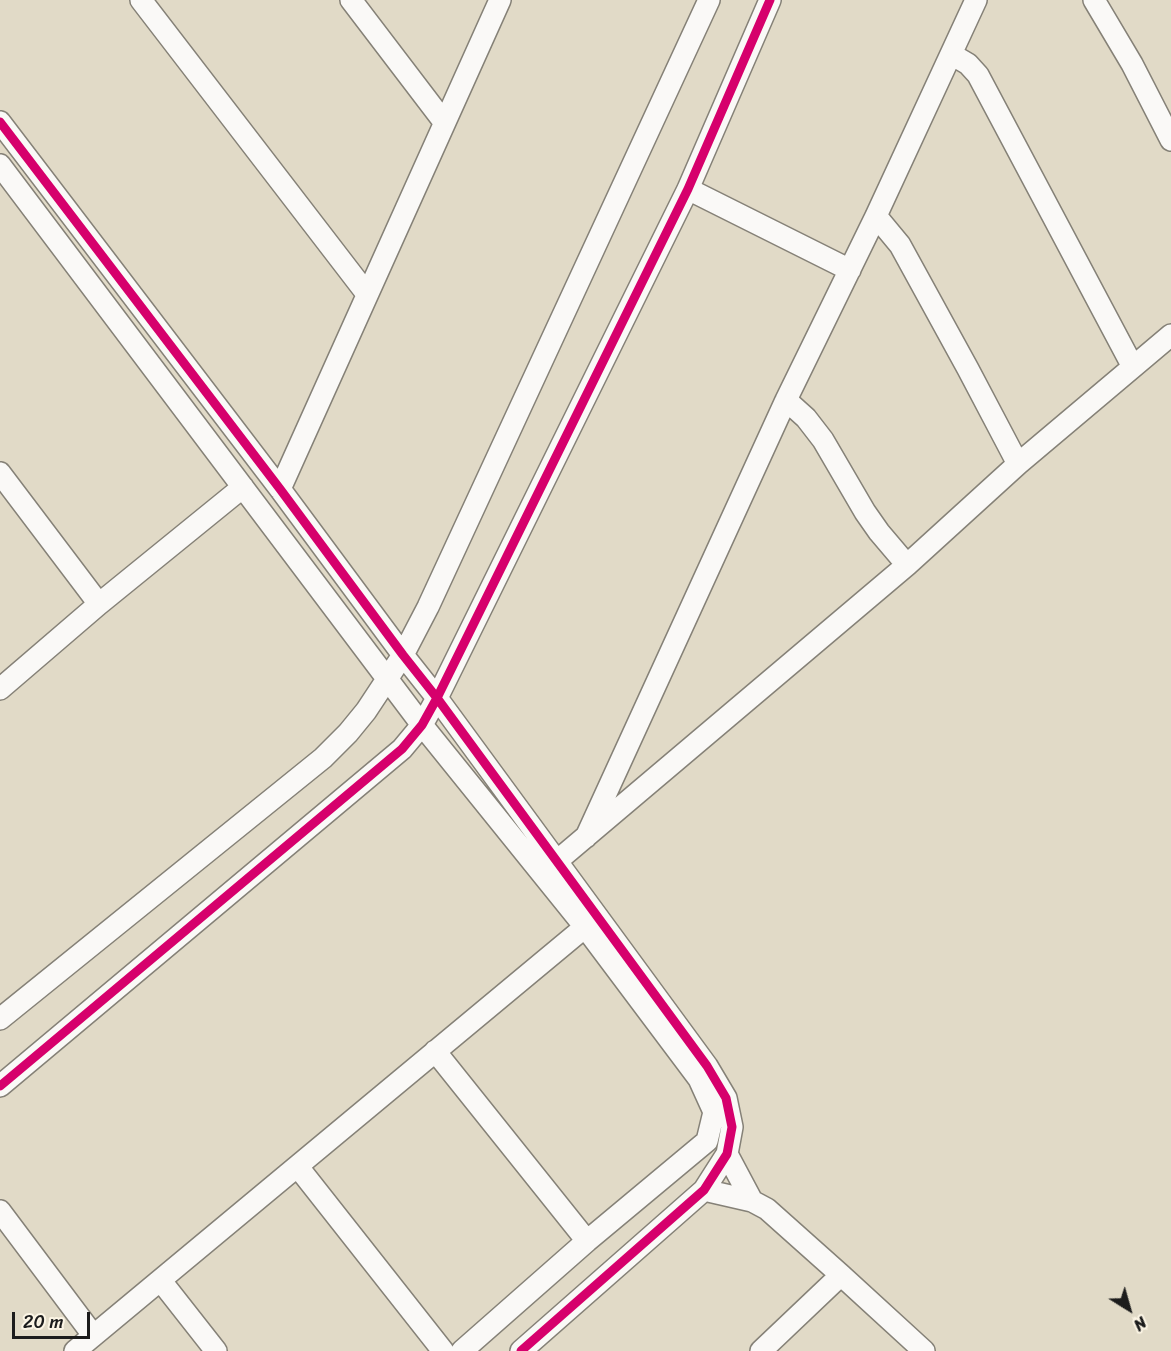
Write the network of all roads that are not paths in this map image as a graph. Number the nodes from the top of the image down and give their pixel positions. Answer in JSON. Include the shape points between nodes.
{"nodes":[{"id":1,"x":141,"y":0,"type":"edge"},
{"id":2,"x":351,"y":0,"type":"edge"},
{"id":3,"x":500,"y":0,"type":"edge"},
{"id":4,"x":709,"y":0,"type":"edge"},
{"id":5,"x":770,"y":0,"type":"edge"},
{"id":6,"x":976,"y":0,"type":"edge"},
{"id":7,"x":1094,"y":0,"type":"edge"},
{"id":8,"x":951,"y":54,"type":"junction"},
{"id":9,"x":0,"y":122,"type":"edge"},
{"id":10,"x":444,"y":122,"type":"junction"},
{"id":11,"x":1171,"y":140,"type":"edge"},
{"id":12,"x":0,"y":165,"type":"edge"},
{"id":13,"x":688,"y":189,"type":"junction"},
{"id":14,"x":876,"y":216,"type":"junction"},
{"id":15,"x":850,"y":270,"type":"junction"},
{"id":16,"x":367,"y":294,"type":"junction"},
{"id":17,"x":1171,"y":335,"type":"edge"},
{"id":18,"x":1133,"y":367,"type":"junction"},
{"id":19,"x":786,"y":400,"type":"junction"},
{"id":20,"x":1018,"y":464,"type":"junction"},
{"id":21,"x":0,"y":473,"type":"edge"},
{"id":22,"x":243,"y":487,"type":"junction"},
{"id":23,"x":280,"y":489,"type":"junction"},
{"id":24,"x":907,"y":565,"type":"junction"},
{"id":25,"x":99,"y":604,"type":"junction"},
{"id":26,"x":403,"y":655,"type":"junction"},
{"id":27,"x":387,"y":679,"type":"junction"},
{"id":28,"x":0,"y":689,"type":"edge"},
{"id":29,"x":437,"y":698,"type":"junction"},
{"id":30,"x":422,"y":725,"type":"junction"},
{"id":31,"x":586,"y":837,"type":"junction"},
{"id":32,"x":557,"y":861,"type":"junction"},
{"id":33,"x":585,"y":927,"type":"junction"},
{"id":34,"x":0,"y":1019,"type":"edge"},
{"id":35,"x":435,"y":1051,"type":"junction"},
{"id":36,"x":0,"y":1086,"type":"edge"},
{"id":37,"x":727,"y":1154,"type":"junction"},
{"id":38,"x":298,"y":1167,"type":"junction"},
{"id":39,"x":704,"y":1190,"type":"junction"},
{"id":40,"x":752,"y":1201,"type":"junction"},
{"id":41,"x":0,"y":1211,"type":"edge"},
{"id":42,"x":587,"y":1241,"type":"junction"},
{"id":43,"x":841,"y":1275,"type":"junction"},
{"id":44,"x":161,"y":1281,"type":"junction"},
{"id":45,"x":93,"y":1335,"type":"junction"},
{"id":46,"x":75,"y":1351,"type":"edge"},
{"id":47,"x":216,"y":1351,"type":"edge"},
{"id":48,"x":443,"y":1351,"type":"edge"},
{"id":49,"x":462,"y":1351,"type":"edge"},
{"id":50,"x":521,"y":1351,"type":"edge"},
{"id":51,"x":761,"y":1351,"type":"edge"},
{"id":52,"x":924,"y":1351,"type":"edge"}],
"edges":[{"from":1,"to":16,"type":"street"},
{"from":2,"to":10,"type":"street"},
{"from":3,"to":10,"type":"street"},
{"from":4,"to":26,"type":"street"},
{"from":5,"to":13,"type":"street"},
{"from":6,"to":8,"type":"street"},
{"from":7,"to":11,"type":"street"},
{"from":8,"to":14,"type":"street"},
{"from":8,"to":18,"type":"street","via":[[978,75]]},
{"from":9,"to":23,"type":"street"},
{"from":10,"to":16,"type":"street"},
{"from":12,"to":22,"type":"street"},
{"from":13,"to":15,"type":"street"},
{"from":13,"to":29,"type":"street"},
{"from":14,"to":15,"type":"street"},
{"from":14,"to":20,"type":"street","via":[[900,245]]},
{"from":15,"to":19,"type":"street"},
{"from":16,"to":23,"type":"street"},
{"from":17,"to":18,"type":"street"},
{"from":18,"to":20,"type":"street"},
{"from":19,"to":24,"type":"street","via":[[824,440],[865,512]]},
{"from":19,"to":31,"type":"street"},
{"from":20,"to":24,"type":"street"},
{"from":21,"to":25,"type":"street"},
{"from":22,"to":25,"type":"street"},
{"from":22,"to":27,"type":"street"},
{"from":23,"to":26,"type":"street"},
{"from":24,"to":31,"type":"street"},
{"from":25,"to":28,"type":"street"},
{"from":26,"to":27,"type":"street"},
{"from":26,"to":29,"type":"street"},
{"from":27,"to":30,"type":"street"},
{"from":27,"to":34,"type":"street","via":[[348,733],[323,758]]},
{"from":29,"to":30,"type":"street"},
{"from":29,"to":32,"type":"street"},
{"from":30,"to":33,"type":"street"},
{"from":30,"to":36,"type":"street","via":[[402,749]]},
{"from":31,"to":32,"type":"street"},
{"from":32,"to":37,"type":"street","via":[[707,1066],[726,1098],[732,1127]]},
{"from":33,"to":35,"type":"street"},
{"from":33,"to":42,"type":"street","via":[[699,1079],[714,1112],[707,1141]]},
{"from":35,"to":38,"type":"street"},
{"from":35,"to":42,"type":"street"},
{"from":37,"to":39,"type":"street"},
{"from":37,"to":40,"type":"street"},
{"from":38,"to":44,"type":"street"},
{"from":38,"to":48,"type":"street"},
{"from":39,"to":40,"type":"street"},
{"from":39,"to":50,"type":"street"},
{"from":40,"to":43,"type":"street","via":[[767,1209]]},
{"from":41,"to":45,"type":"street"},
{"from":42,"to":49,"type":"street"},
{"from":43,"to":51,"type":"street"},
{"from":43,"to":52,"type":"street"},
{"from":44,"to":45,"type":"street"},
{"from":44,"to":47,"type":"street"},
{"from":45,"to":46,"type":"street"}]}
